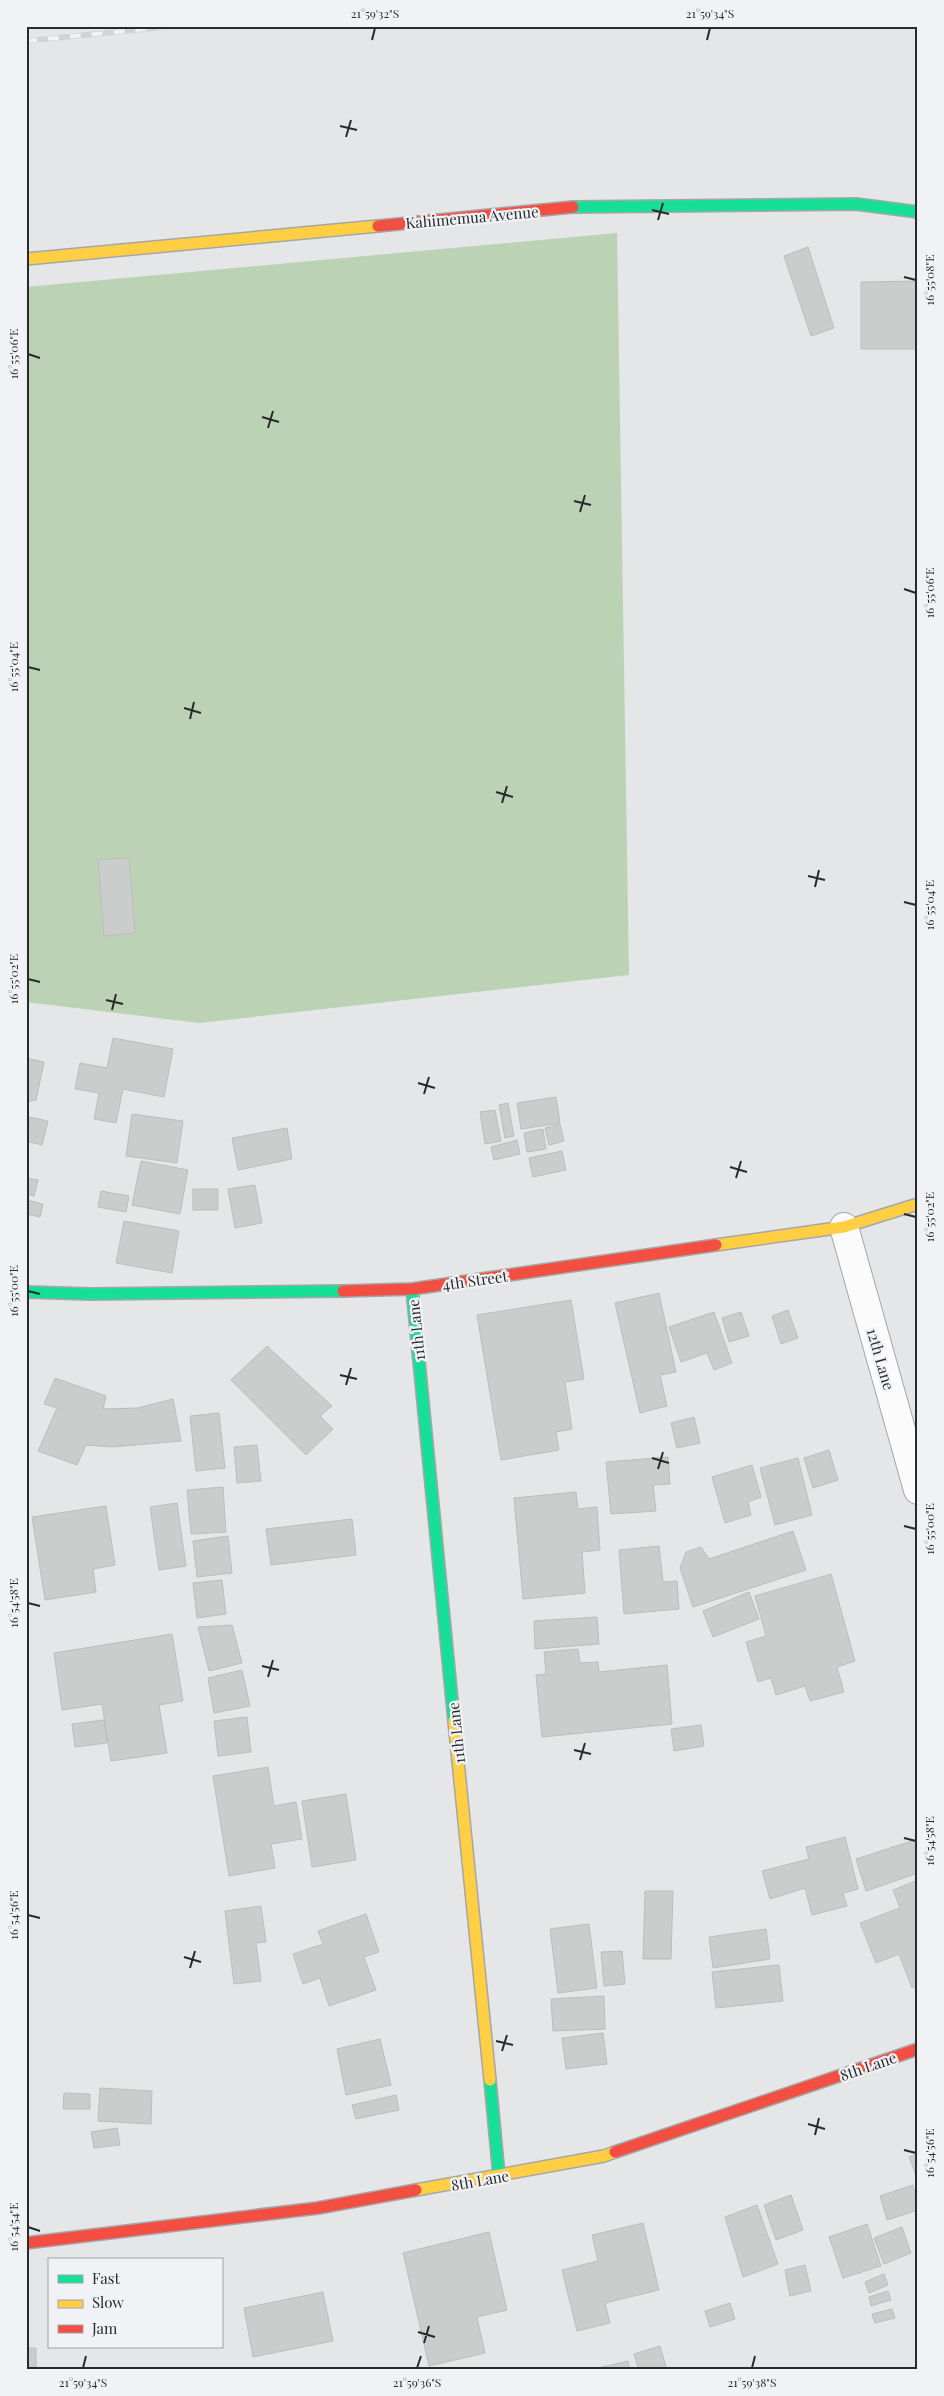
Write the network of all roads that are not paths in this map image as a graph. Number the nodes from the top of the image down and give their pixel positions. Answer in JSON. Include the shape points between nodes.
{"nodes":[{"id":1,"x":918,"y":212,"type":"edge"},
{"id":2,"x":26,"y":259,"type":"edge"},
{"id":3,"x":918,"y":1204,"type":"edge"},
{"id":4,"x":844,"y":1228,"type":"junction"},
{"id":5,"x":412,"y":1289,"type":"junction"},
{"id":6,"x":26,"y":1292,"type":"edge"},
{"id":7,"x":918,"y":1490,"type":"edge"},
{"id":8,"x":918,"y":2049,"type":"edge"},
{"id":9,"x":500,"y":2176,"type":"junction"},
{"id":10,"x":26,"y":2243,"type":"edge"}],
"edges":[{"from":1,"to":2,"type":"street","name":"Kahimemua Avenue","via":[[856,204],[584,206]]},
{"from":3,"to":4,"type":"street","name":"4th Street"},
{"from":4,"to":5,"type":"street","name":"4th Street"},
{"from":4,"to":7,"type":"street","name":"12th Lane"},
{"from":5,"to":6,"type":"street","name":"4th Street","via":[[102,1294]]},
{"from":5,"to":9,"type":"street","name":"11th Lane"},
{"from":8,"to":9,"type":"street","name":"8th Lane","via":[[604,2156]]},
{"from":9,"to":10,"type":"street","name":"8th Lane","via":[[318,2208]]}]}
